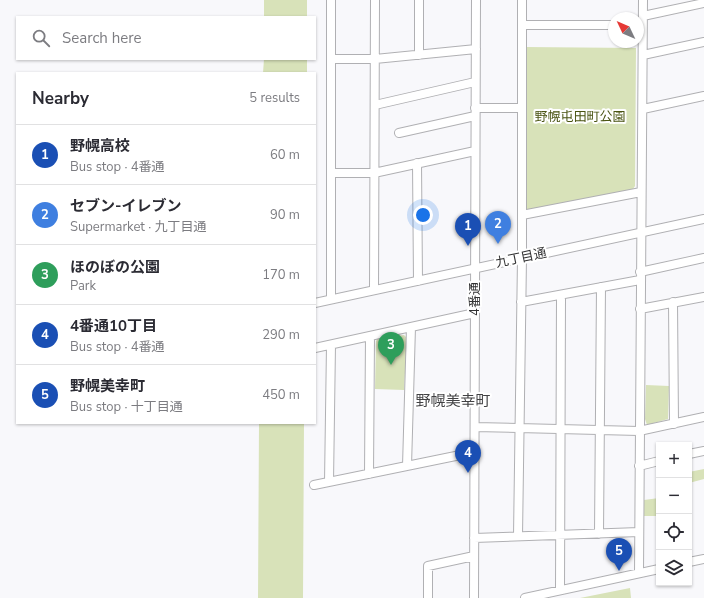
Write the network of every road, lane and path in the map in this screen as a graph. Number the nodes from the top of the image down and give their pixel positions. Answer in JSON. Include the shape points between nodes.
{"nodes":[{"id":1,"x":331,"y":0,"type":"edge"},
{"id":2,"x":375,"y":0,"type":"edge"},
{"id":3,"x":419,"y":0,"type":"edge"},
{"id":4,"x":476,"y":0,"type":"edge"},
{"id":5,"x":522,"y":0,"type":"edge"},
{"id":6,"x":644,"y":0,"type":"edge"},
{"id":7,"x":704,"y":2,"type":"edge"},
{"id":8,"x":644,"y":12,"type":"edge"},
{"id":9,"x":644,"y":16,"type":"edge"},
{"id":10,"x":522,"y":25,"type":"junction"},
{"id":11,"x":608,"y":25,"type":"edge"},
{"id":12,"x":704,"y":42,"type":"edge"},
{"id":13,"x":643,"y":48,"type":"edge"},
{"id":14,"x":476,"y":50,"type":"junction"},
{"id":15,"x":419,"y":55,"type":"junction"},
{"id":16,"x":643,"y":55,"type":"junction"},
{"id":17,"x":331,"y":59,"type":"junction"},
{"id":18,"x":375,"y":59,"type":"junction"},
{"id":19,"x":476,"y":82,"type":"junction"},
{"id":20,"x":704,"y":96,"type":"edge"},
{"id":21,"x":375,"y":105,"type":"junction"},
{"id":22,"x":522,"y":108,"type":"junction"},
{"id":23,"x":642,"y":109,"type":"junction"},
{"id":24,"x":475,"y":112,"type":"junction"},
{"id":25,"x":399,"y":133,"type":"dead end"},
{"id":26,"x":475,"y":151,"type":"junction"},
{"id":27,"x":418,"y":164,"type":"junction"},
{"id":28,"x":331,"y":173,"type":"junction"},
{"id":29,"x":374,"y":173,"type":"junction"},
{"id":30,"x":641,"y":192,"type":"junction"},
{"id":31,"x":522,"y":215,"type":"junction"},
{"id":32,"x":704,"y":219,"type":"edge"},
{"id":33,"x":640,"y":233,"type":"junction"},
{"id":34,"x":522,"y":258,"type":"junction"},
{"id":35,"x":704,"y":258,"type":"edge"},
{"id":36,"x":475,"y":268,"type":"junction"},
{"id":37,"x":640,"y":276,"type":"junction"},
{"id":38,"x":418,"y":281,"type":"junction"},
{"id":39,"x":601,"y":287,"type":"junction"},
{"id":40,"x":374,"y":290,"type":"junction"},
{"id":41,"x":561,"y":295,"type":"junction"},
{"id":42,"x":704,"y":296,"type":"edge"},
{"id":43,"x":331,"y":299,"type":"junction"},
{"id":44,"x":521,"y":302,"type":"junction"},
{"id":45,"x":673,"y":302,"type":"junction"},
{"id":46,"x":316,"y":303,"type":"edge"},
{"id":47,"x":640,"y":309,"type":"junction"},
{"id":48,"x":475,"y":313,"type":"junction"},
{"id":49,"x":411,"y":327,"type":"junction"},
{"id":50,"x":370,"y":336,"type":"junction"},
{"id":51,"x":331,"y":345,"type":"junction"},
{"id":52,"x":316,"y":348,"type":"edge"},
{"id":53,"x":704,"y":417,"type":"edge"},
{"id":54,"x":674,"y":424,"type":"junction"},
{"id":55,"x":475,"y":427,"type":"junction"},
{"id":56,"x":519,"y":428,"type":"junction"},
{"id":57,"x":560,"y":430,"type":"junction"},
{"id":58,"x":600,"y":430,"type":"junction"},
{"id":59,"x":639,"y":431,"type":"junction"},
{"id":60,"x":704,"y":451,"type":"edge"},
{"id":61,"x":475,"y":452,"type":"junction"},
{"id":62,"x":692,"y":453,"type":"edge"},
{"id":63,"x":656,"y":462,"type":"edge"},
{"id":64,"x":407,"y":466,"type":"junction"},
{"id":65,"x":639,"y":466,"type":"junction"},
{"id":66,"x":369,"y":474,"type":"junction"},
{"id":67,"x":329,"y":482,"type":"junction"},
{"id":68,"x":314,"y":485,"type":"dead end"},
{"id":69,"x":639,"y":532,"type":"junction"},
{"id":70,"x":600,"y":534,"type":"junction"},
{"id":71,"x":560,"y":535,"type":"junction"},
{"id":72,"x":518,"y":536,"type":"junction"},
{"id":73,"x":474,"y":538,"type":"junction"},
{"id":74,"x":474,"y":556,"type":"junction"},
{"id":75,"x":704,"y":559,"type":"edge"},
{"id":76,"x":692,"y":561,"type":"edge"},
{"id":77,"x":656,"y":569,"type":"edge"},
{"id":78,"x":638,"y":573,"type":"junction"},
{"id":79,"x":560,"y":590,"type":"junction"},
{"id":80,"x":428,"y":598,"type":"edge"},
{"id":81,"x":474,"y":598,"type":"edge"},
{"id":82,"x":525,"y":598,"type":"edge"}],
"edges":[{"from":1,"to":17,"type":"street"},
{"from":2,"to":18,"type":"street"},
{"from":3,"to":15,"type":"street"},
{"from":4,"to":14,"type":"street","name":"4番通"},
{"from":5,"to":10,"type":"street"},
{"from":6,"to":8,"type":"street"},
{"from":7,"to":9,"type":"street"},
{"from":10,"to":11,"type":"street"},
{"from":10,"to":22,"type":"street"},
{"from":12,"to":16,"type":"street"},
{"from":13,"to":16,"type":"street"},
{"from":14,"to":15,"type":"street"},
{"from":14,"to":19,"type":"street","name":"4番通"},
{"from":15,"to":18,"type":"street"},
{"from":16,"to":23,"type":"street"},
{"from":17,"to":18,"type":"street"},
{"from":17,"to":28,"type":"street"},
{"from":18,"to":21,"type":"street"},
{"from":19,"to":21,"type":"street"},
{"from":19,"to":24,"type":"street","name":"4番通"},
{"from":20,"to":23,"type":"street"},
{"from":21,"to":29,"type":"street"},
{"from":22,"to":24,"type":"street"},
{"from":22,"to":31,"type":"street"},
{"from":23,"to":30,"type":"street"},
{"from":24,"to":25,"type":"street"},
{"from":24,"to":26,"type":"street","name":"4番通"},
{"from":26,"to":27,"type":"street"},
{"from":26,"to":36,"type":"street","name":"4番通"},
{"from":27,"to":29,"type":"street"},
{"from":27,"to":38,"type":"street"},
{"from":28,"to":29,"type":"street"},
{"from":28,"to":43,"type":"street"},
{"from":29,"to":40,"type":"street"},
{"from":30,"to":31,"type":"street"},
{"from":30,"to":33,"type":"street"},
{"from":31,"to":34,"type":"street"},
{"from":32,"to":33,"type":"street","name":"九丁目通"},
{"from":33,"to":34,"type":"street","name":"九丁目通"},
{"from":33,"to":37,"type":"street"},
{"from":34,"to":36,"type":"street","name":"九丁目通"},
{"from":34,"to":44,"type":"street"},
{"from":35,"to":37,"type":"street"},
{"from":36,"to":38,"type":"street","name":"九丁目通"},
{"from":36,"to":48,"type":"street","name":"4番通"},
{"from":37,"to":39,"type":"street"},
{"from":37,"to":47,"type":"street"},
{"from":38,"to":40,"type":"street","name":"九丁目通"},
{"from":39,"to":41,"type":"street"},
{"from":39,"to":58,"type":"street"},
{"from":40,"to":43,"type":"street","name":"九丁目通"},
{"from":41,"to":44,"type":"street"},
{"from":41,"to":57,"type":"street"},
{"from":42,"to":45,"type":"street"},
{"from":43,"to":46,"type":"street","name":"九丁目通"},
{"from":44,"to":56,"type":"street"},
{"from":45,"to":47,"type":"street"},
{"from":45,"to":54,"type":"street"},
{"from":47,"to":59,"type":"street"},
{"from":48,"to":49,"type":"street"},
{"from":48,"to":55,"type":"street","name":"4番通"},
{"from":49,"to":50,"type":"street"},
{"from":49,"to":64,"type":"street"},
{"from":50,"to":51,"type":"street"},
{"from":50,"to":66,"type":"street"},
{"from":51,"to":52,"type":"street"},
{"from":51,"to":67,"type":"street"},
{"from":53,"to":54,"type":"street"},
{"from":54,"to":59,"type":"street"},
{"from":55,"to":56,"type":"street"},
{"from":55,"to":61,"type":"street","name":"4番通"},
{"from":56,"to":57,"type":"street"},
{"from":56,"to":72,"type":"street"},
{"from":57,"to":58,"type":"street"},
{"from":57,"to":71,"type":"street"},
{"from":58,"to":59,"type":"street"},
{"from":58,"to":70,"type":"street"},
{"from":59,"to":65,"type":"street"},
{"from":60,"to":62,"type":"street"},
{"from":61,"to":64,"type":"street"},
{"from":61,"to":73,"type":"street","name":"4番通"},
{"from":63,"to":65,"type":"street"},
{"from":64,"to":66,"type":"street"},
{"from":65,"to":69,"type":"street"},
{"from":66,"to":67,"type":"street"},
{"from":67,"to":68,"type":"street"},
{"from":69,"to":70,"type":"street"},
{"from":69,"to":78,"type":"street"},
{"from":70,"to":71,"type":"street"},
{"from":71,"to":72,"type":"street"},
{"from":71,"to":79,"type":"street"},
{"from":72,"to":73,"type":"street"},
{"from":73,"to":74,"type":"street","name":"4番通"},
{"from":74,"to":80,"type":"street","via":[[428,566]]},
{"from":74,"to":81,"type":"street","name":"4番通"},
{"from":75,"to":76,"type":"street"},
{"from":77,"to":78,"type":"street"},
{"from":78,"to":79,"type":"street"},
{"from":79,"to":82,"type":"street"}]}
